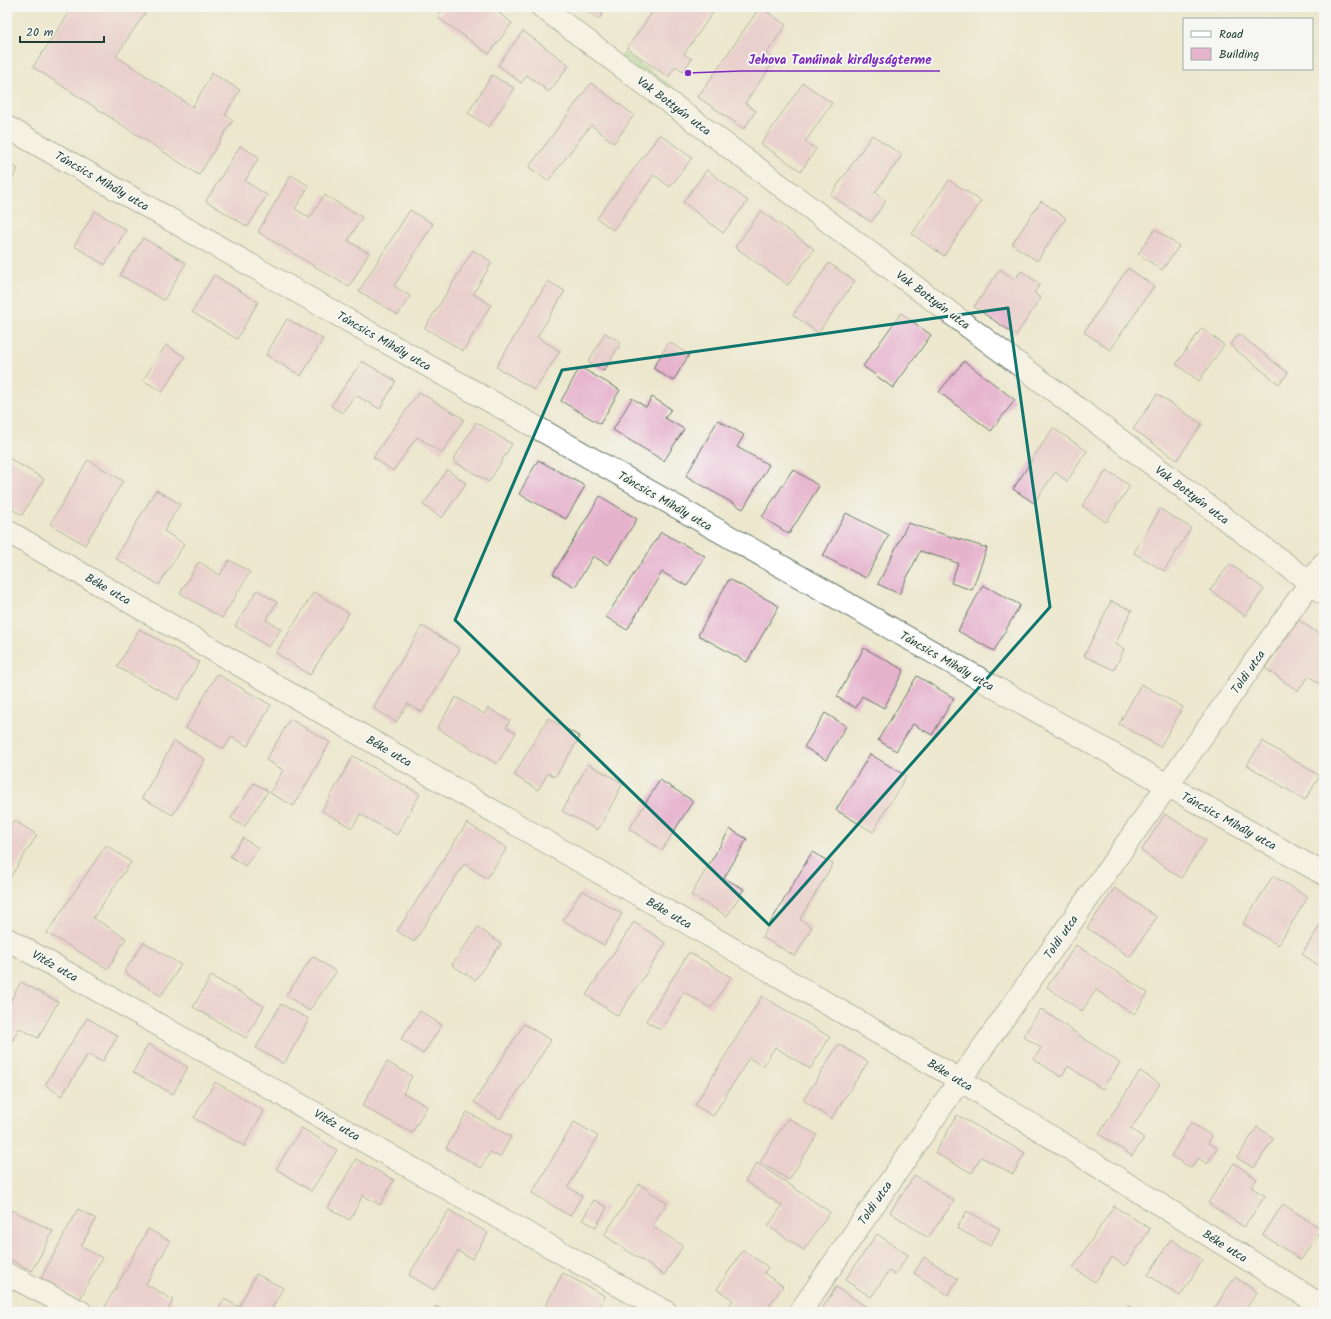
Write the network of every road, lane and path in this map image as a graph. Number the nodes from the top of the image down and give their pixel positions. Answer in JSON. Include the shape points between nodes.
{"nodes":[{"id":1,"x":542,"y":7,"type":"edge"},
{"id":2,"x":7,"y":127,"type":"edge"},
{"id":3,"x":7,"y":531,"type":"edge"},
{"id":4,"x":1324,"y":563,"type":"edge"},
{"id":5,"x":1317,"y":588,"type":"edge"},
{"id":6,"x":1168,"y":786,"type":"junction"},
{"id":7,"x":1324,"y":874,"type":"edge"},
{"id":8,"x":7,"y":938,"type":"edge"},
{"id":9,"x":960,"y":1080,"type":"junction"},
{"id":10,"x":7,"y":1274,"type":"edge"},
{"id":11,"x":1324,"y":1307,"type":"edge"},
{"id":12,"x":81,"y":1312,"type":"edge"},
{"id":13,"x":666,"y":1312,"type":"edge"},
{"id":14,"x":800,"y":1312,"type":"edge"}],
"edges":[{"from":1,"to":5,"type":"street","name":"Vak Bottyán utca"},
{"from":2,"to":6,"type":"street","name":"Táncsics Mihály utca"},
{"from":3,"to":9,"type":"street","name":"Béke utca"},
{"from":4,"to":5,"type":"street","name":"Toldi utca"},
{"from":5,"to":6,"type":"street","name":"Toldi utca"},
{"from":6,"to":7,"type":"street","name":"Táncsics Mihály utca"},
{"from":6,"to":9,"type":"street","name":"Toldi utca"},
{"from":8,"to":13,"type":"street","name":"Vitéz utca"},
{"from":9,"to":11,"type":"street","name":"Béke utca"},
{"from":9,"to":14,"type":"street","name":"Toldi utca"},
{"from":10,"to":12,"type":"street"}]}
